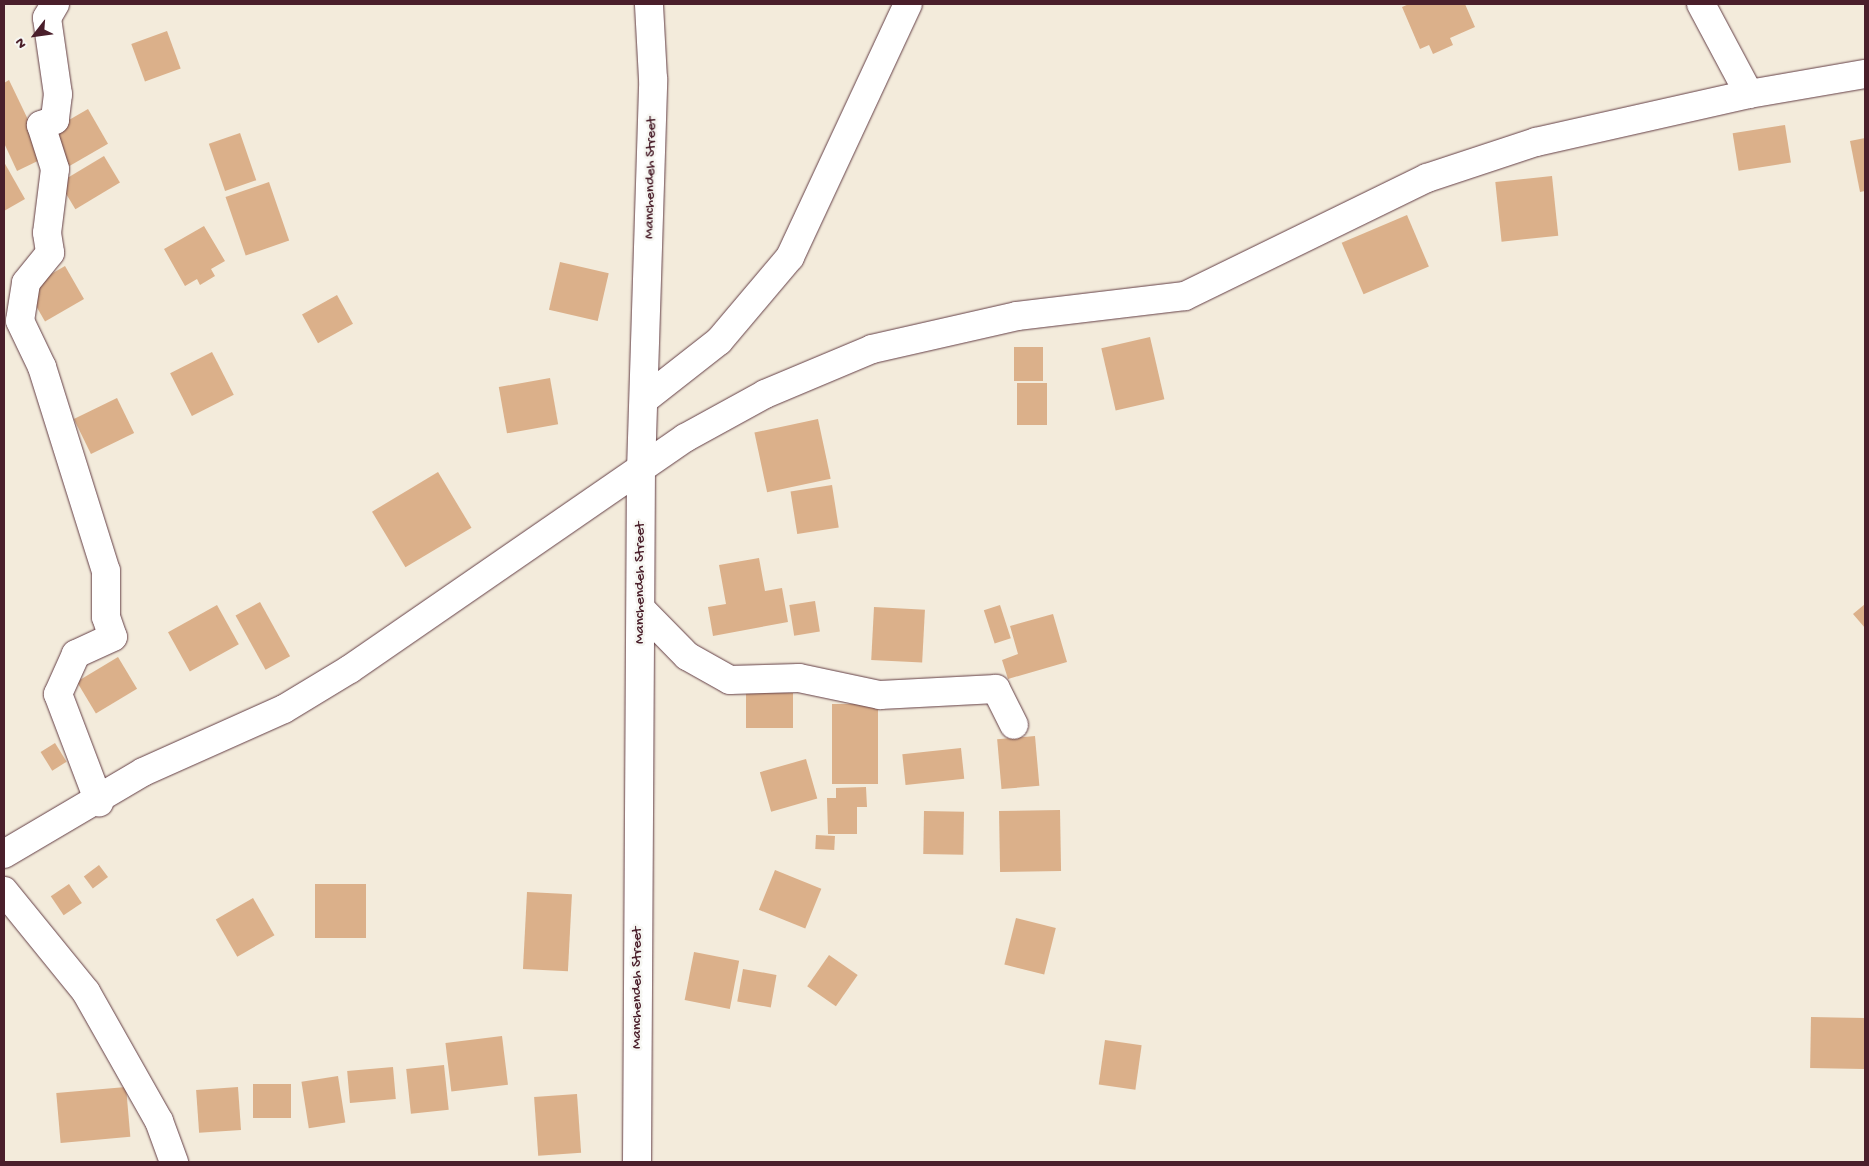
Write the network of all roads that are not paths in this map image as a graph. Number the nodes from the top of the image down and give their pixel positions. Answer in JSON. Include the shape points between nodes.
{"nodes":[{"id":1,"x":55,"y":4,"type":"edge"},
{"id":2,"x":649,"y":4,"type":"edge"},
{"id":3,"x":908,"y":4,"type":"edge"},
{"id":4,"x":1700,"y":4,"type":"edge"},
{"id":5,"x":1865,"y":74,"type":"edge"},
{"id":6,"x":1749,"y":94,"type":"junction"},
{"id":7,"x":645,"y":399,"type":"junction"},
{"id":8,"x":641,"y":470,"type":"junction"},
{"id":9,"x":641,"y":609,"type":"junction"},
{"id":10,"x":1014,"y":725,"type":"dead end"},
{"id":11,"x":99,"y":802,"type":"junction"},
{"id":12,"x":4,"y":854,"type":"edge"},
{"id":13,"x":4,"y":891,"type":"edge"},
{"id":14,"x":174,"y":1162,"type":"edge"},
{"id":15,"x":637,"y":1162,"type":"edge"}],
"edges":[{"from":1,"to":11,"type":"street","via":[[47,18],[58,94],[55,120],[41,126],[56,169],[46,232],[50,253],[26,283],[20,321],[42,367],[106,571],[106,617],[112,637],[76,654],[58,694]]},
{"from":2,"to":7,"type":"street","name":"Manchendeh Street","via":[[653,79]]},
{"from":3,"to":7,"type":"street","via":[[790,257],[719,341]]},
{"from":4,"to":6,"type":"street"},
{"from":5,"to":6,"type":"street"},
{"from":6,"to":8,"type":"street","via":[[1536,142],[1427,178],[1185,296],[1017,316],[872,350],[765,394],[685,438]]},
{"from":7,"to":8,"type":"street","name":"Manchendeh Street"},
{"from":8,"to":9,"type":"street","name":"Manchendeh Street"},
{"from":8,"to":11,"type":"street","via":[[350,669],[284,709],[143,772]]},
{"from":9,"to":10,"type":"street","via":[[686,656],[730,680],[799,678],[880,695],[996,689]]},
{"from":9,"to":15,"type":"street","name":"Manchendeh Street"},
{"from":11,"to":12,"type":"street"},
{"from":13,"to":14,"type":"street","via":[[86,992],[160,1121]]}]}
